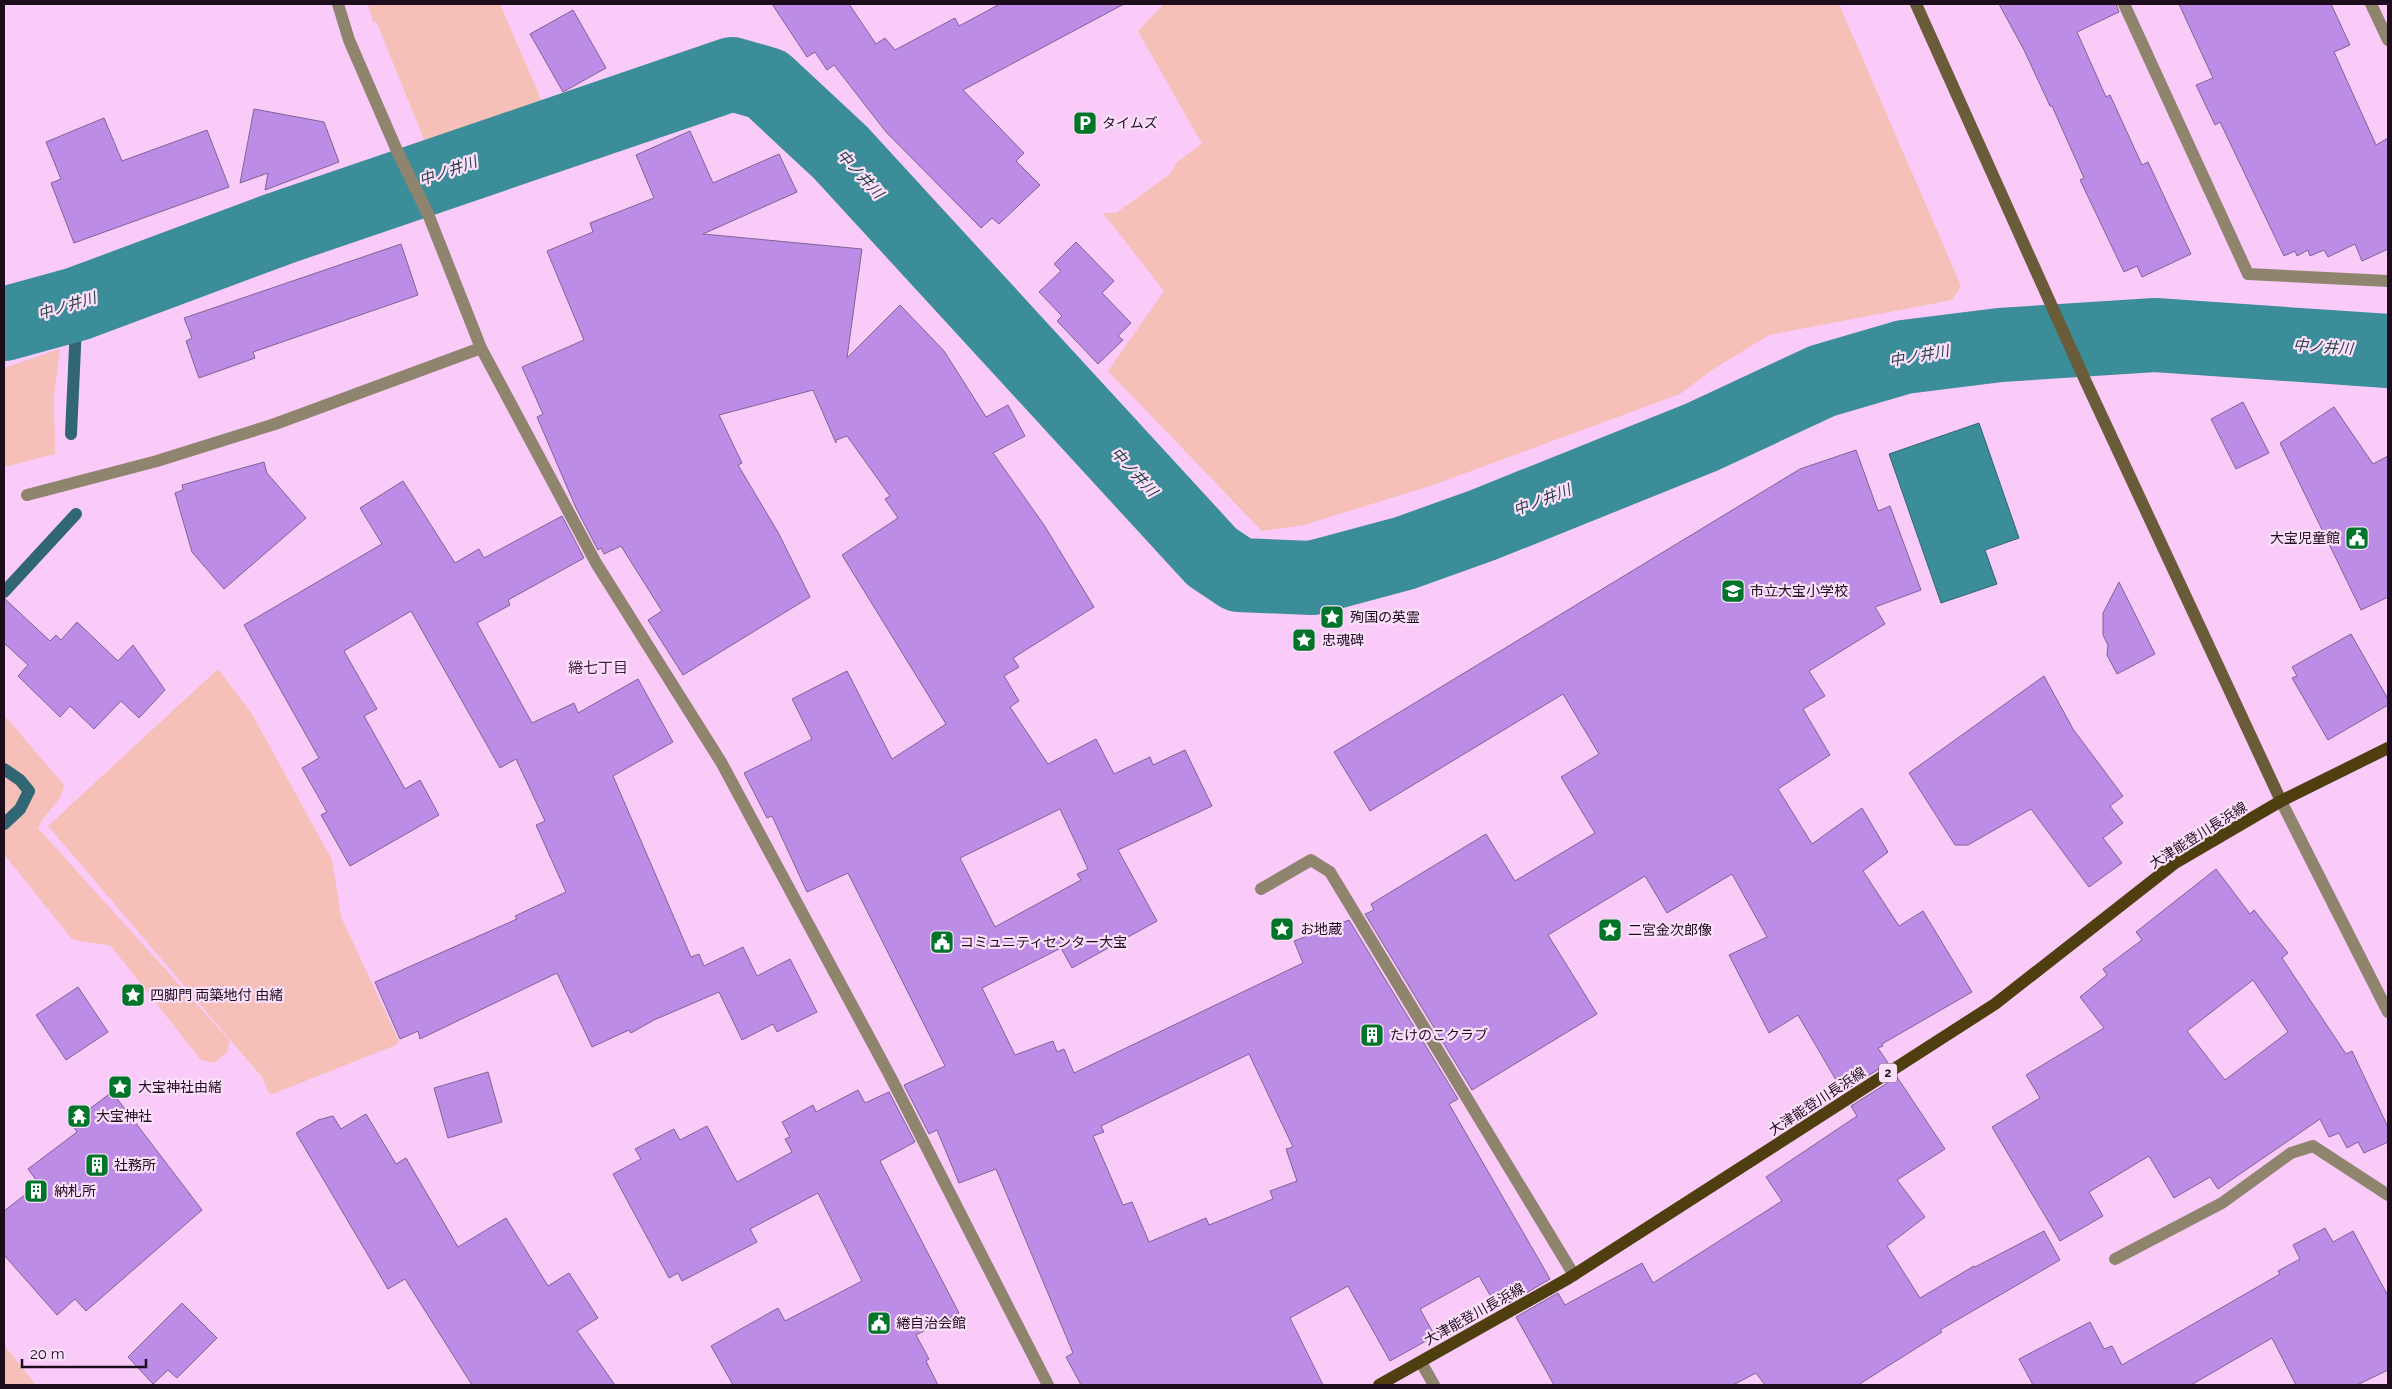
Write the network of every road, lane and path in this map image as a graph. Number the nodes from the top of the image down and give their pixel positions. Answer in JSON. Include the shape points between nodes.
{"nodes":[{"id":1,"x":338,"y":4,"type":"edge"},
{"id":2,"x":1916,"y":4,"type":"edge"},
{"id":3,"x":2124,"y":4,"type":"edge"},
{"id":4,"x":2371,"y":4,"type":"edge"},
{"id":5,"x":2384,"y":19,"type":"edge"},
{"id":6,"x":2388,"y":40,"type":"edge"},
{"id":7,"x":2388,"y":281,"type":"edge"},
{"id":8,"x":481,"y":348,"type":"junction"},
{"id":9,"x":28,"y":494,"type":"dead end"},
{"id":10,"x":2388,"y":748,"type":"edge"},
{"id":11,"x":2281,"y":801,"type":"junction"},
{"id":12,"x":1261,"y":889,"type":"dead end"},
{"id":13,"x":2388,"y":1012,"type":"edge"},
{"id":14,"x":2388,"y":1195,"type":"edge"},
{"id":15,"x":2115,"y":1259,"type":"dead end"},
{"id":16,"x":1574,"y":1275,"type":"junction"},
{"id":17,"x":1421,"y":1362,"type":"junction"},
{"id":18,"x":1048,"y":1385,"type":"edge"},
{"id":19,"x":1379,"y":1385,"type":"edge"},
{"id":20,"x":1434,"y":1385,"type":"edge"}],
"edges":[{"from":1,"to":8,"type":"street","via":[[349,40],[428,214]]},
{"from":2,"to":11,"type":"street","via":[[2085,380]]},
{"from":3,"to":7,"type":"street","via":[[2248,274]]},
{"from":4,"to":5,"type":"street"},
{"from":5,"to":6,"type":"street"},
{"from":8,"to":9,"type":"street","via":[[275,424],[157,461]]},
{"from":8,"to":18,"type":"street","via":[[596,563],[721,762],[889,1074]]},
{"from":10,"to":11,"type":"main road","name":"大津能登川長浜線","number":"2"},
{"from":11,"to":13,"type":"street"},
{"from":11,"to":16,"type":"main road","name":"大津能登川長浜線","number":"2","via":[[2175,863],[1995,1004]]},
{"from":12,"to":16,"type":"street","via":[[1311,860],[1330,872]]},
{"from":14,"to":15,"type":"street","via":[[2313,1146],[2290,1153],[2222,1203]]},
{"from":16,"to":17,"type":"main road","name":"大津能登川長浜線","number":"2"},
{"from":17,"to":19,"type":"main road","name":"大津能登川長浜線","number":"2"},
{"from":17,"to":20,"type":"street"}]}
